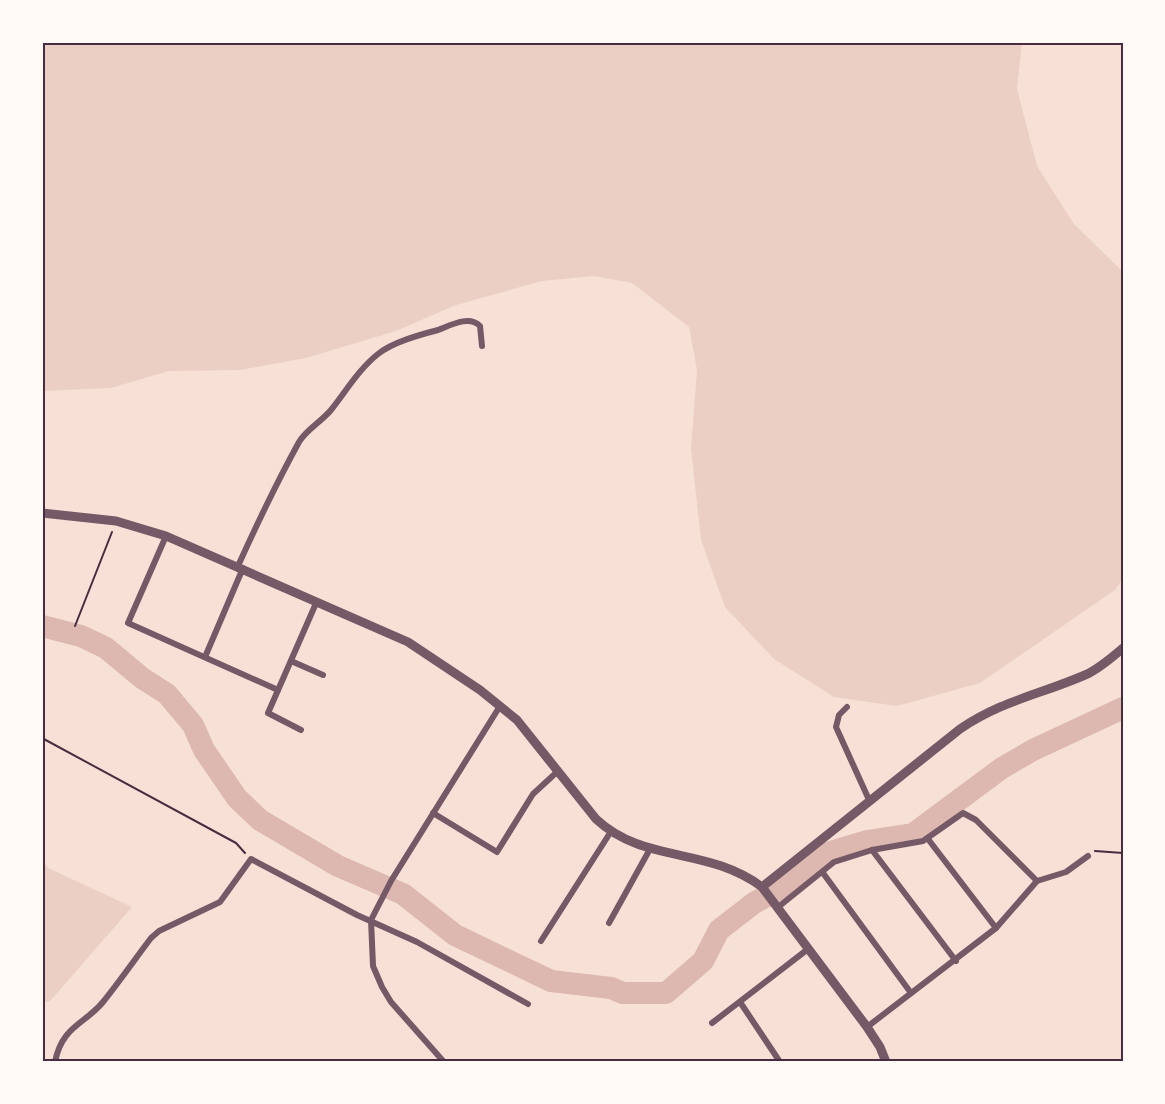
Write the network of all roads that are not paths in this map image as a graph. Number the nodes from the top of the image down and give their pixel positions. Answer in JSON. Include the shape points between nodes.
{"nodes":[{"id":1,"x":482,"y":346,"type":"dead end"},
{"id":2,"x":42,"y":513,"type":"edge"},
{"id":3,"x":166,"y":536,"type":"junction"},
{"id":4,"x":241,"y":567,"type":"junction"},
{"id":5,"x":317,"y":601,"type":"junction"},
{"id":6,"x":1123,"y":648,"type":"edge"},
{"id":7,"x":205,"y":657,"type":"junction"},
{"id":8,"x":291,"y":661,"type":"junction"},
{"id":9,"x":323,"y":675,"type":"dead end"},
{"id":10,"x":278,"y":690,"type":"junction"},
{"id":11,"x":500,"y":706,"type":"junction"},
{"id":12,"x":847,"y":707,"type":"dead end"},
{"id":13,"x":301,"y":730,"type":"dead end"},
{"id":14,"x":558,"y":771,"type":"junction"},
{"id":15,"x":870,"y":802,"type":"junction"},
{"id":16,"x":433,"y":813,"type":"junction"},
{"id":17,"x":610,"y":833,"type":"junction"},
{"id":18,"x":928,"y":839,"type":"junction"},
{"id":19,"x":650,"y":849,"type":"junction"},
{"id":20,"x":872,"y":850,"type":"junction"},
{"id":21,"x":1088,"y":856,"type":"road end"},
{"id":22,"x":823,"y":873,"type":"junction"},
{"id":23,"x":1037,"y":881,"type":"junction"},
{"id":24,"x":764,"y":890,"type":"junction"},
{"id":25,"x":775,"y":905,"type":"junction"},
{"id":26,"x":371,"y":920,"type":"junction"},
{"id":27,"x":609,"y":923,"type":"dead end"},
{"id":28,"x":996,"y":928,"type":"junction"},
{"id":29,"x":541,"y":940,"type":"dead end"},
{"id":30,"x":808,"y":949,"type":"junction"},
{"id":31,"x":956,"y":961,"type":"junction"},
{"id":32,"x":911,"y":993,"type":"junction"},
{"id":33,"x":740,"y":1002,"type":"junction"},
{"id":34,"x":528,"y":1004,"type":"dead end"},
{"id":35,"x":712,"y":1023,"type":"dead end"},
{"id":36,"x":867,"y":1027,"type":"junction"},
{"id":37,"x":55,"y":1062,"type":"edge"},
{"id":38,"x":444,"y":1062,"type":"edge"},
{"id":39,"x":780,"y":1062,"type":"edge"},
{"id":40,"x":886,"y":1062,"type":"edge"}],
"edges":[{"from":1,"to":4,"type":"street","via":[[480,327],[476,322],[464,321],[380,353],[299,441],[267,501]]},
{"from":2,"to":3,"type":"street","via":[[116,521]]},
{"from":3,"to":4,"type":"street"},
{"from":3,"to":7,"type":"street","via":[[128,623]]},
{"from":4,"to":5,"type":"street"},
{"from":4,"to":7,"type":"street"},
{"from":5,"to":8,"type":"street"},
{"from":5,"to":11,"type":"street","via":[[408,642]]},
{"from":6,"to":15,"type":"street","via":[[1085,675],[986,711]]},
{"from":7,"to":10,"type":"street"},
{"from":8,"to":9,"type":"street"},
{"from":8,"to":10,"type":"street"},
{"from":10,"to":13,"type":"street","via":[[268,713]]},
{"from":11,"to":14,"type":"street","via":[[533,738]]},
{"from":11,"to":16,"type":"street"},
{"from":12,"to":15,"type":"street","via":[[838,715],[836,727]]},
{"from":14,"to":16,"type":"street","via":[[533,794],[497,852]]},
{"from":14,"to":17,"type":"street"},
{"from":15,"to":24,"type":"street"},
{"from":16,"to":26,"type":"street"},
{"from":17,"to":19,"type":"street"},
{"from":17,"to":29,"type":"street"},
{"from":18,"to":20,"type":"street"},
{"from":18,"to":23,"type":"street","via":[[963,813],[976,820]]},
{"from":18,"to":28,"type":"street"},
{"from":19,"to":24,"type":"street","via":[[715,862],[750,878]]},
{"from":19,"to":27,"type":"street"},
{"from":20,"to":22,"type":"street","via":[[842,858]]},
{"from":20,"to":31,"type":"street"},
{"from":21,"to":23,"type":"street","via":[[1066,872]]},
{"from":22,"to":25,"type":"street"},
{"from":22,"to":32,"type":"street"},
{"from":23,"to":28,"type":"street"},
{"from":24,"to":25,"type":"street"},
{"from":25,"to":30,"type":"street"},
{"from":26,"to":34,"type":"street"},
{"from":26,"to":37,"type":"street","via":[[251,859],[220,902],[159,931],[151,939],[103,1001],[62,1041]]},
{"from":26,"to":38,"type":"street","via":[[373,966],[382,987]]},
{"from":28,"to":31,"type":"street"},
{"from":30,"to":33,"type":"street"},
{"from":30,"to":36,"type":"street"},
{"from":31,"to":32,"type":"street"},
{"from":32,"to":36,"type":"street"},
{"from":33,"to":35,"type":"street"},
{"from":33,"to":39,"type":"street"},
{"from":36,"to":40,"type":"street"}]}
